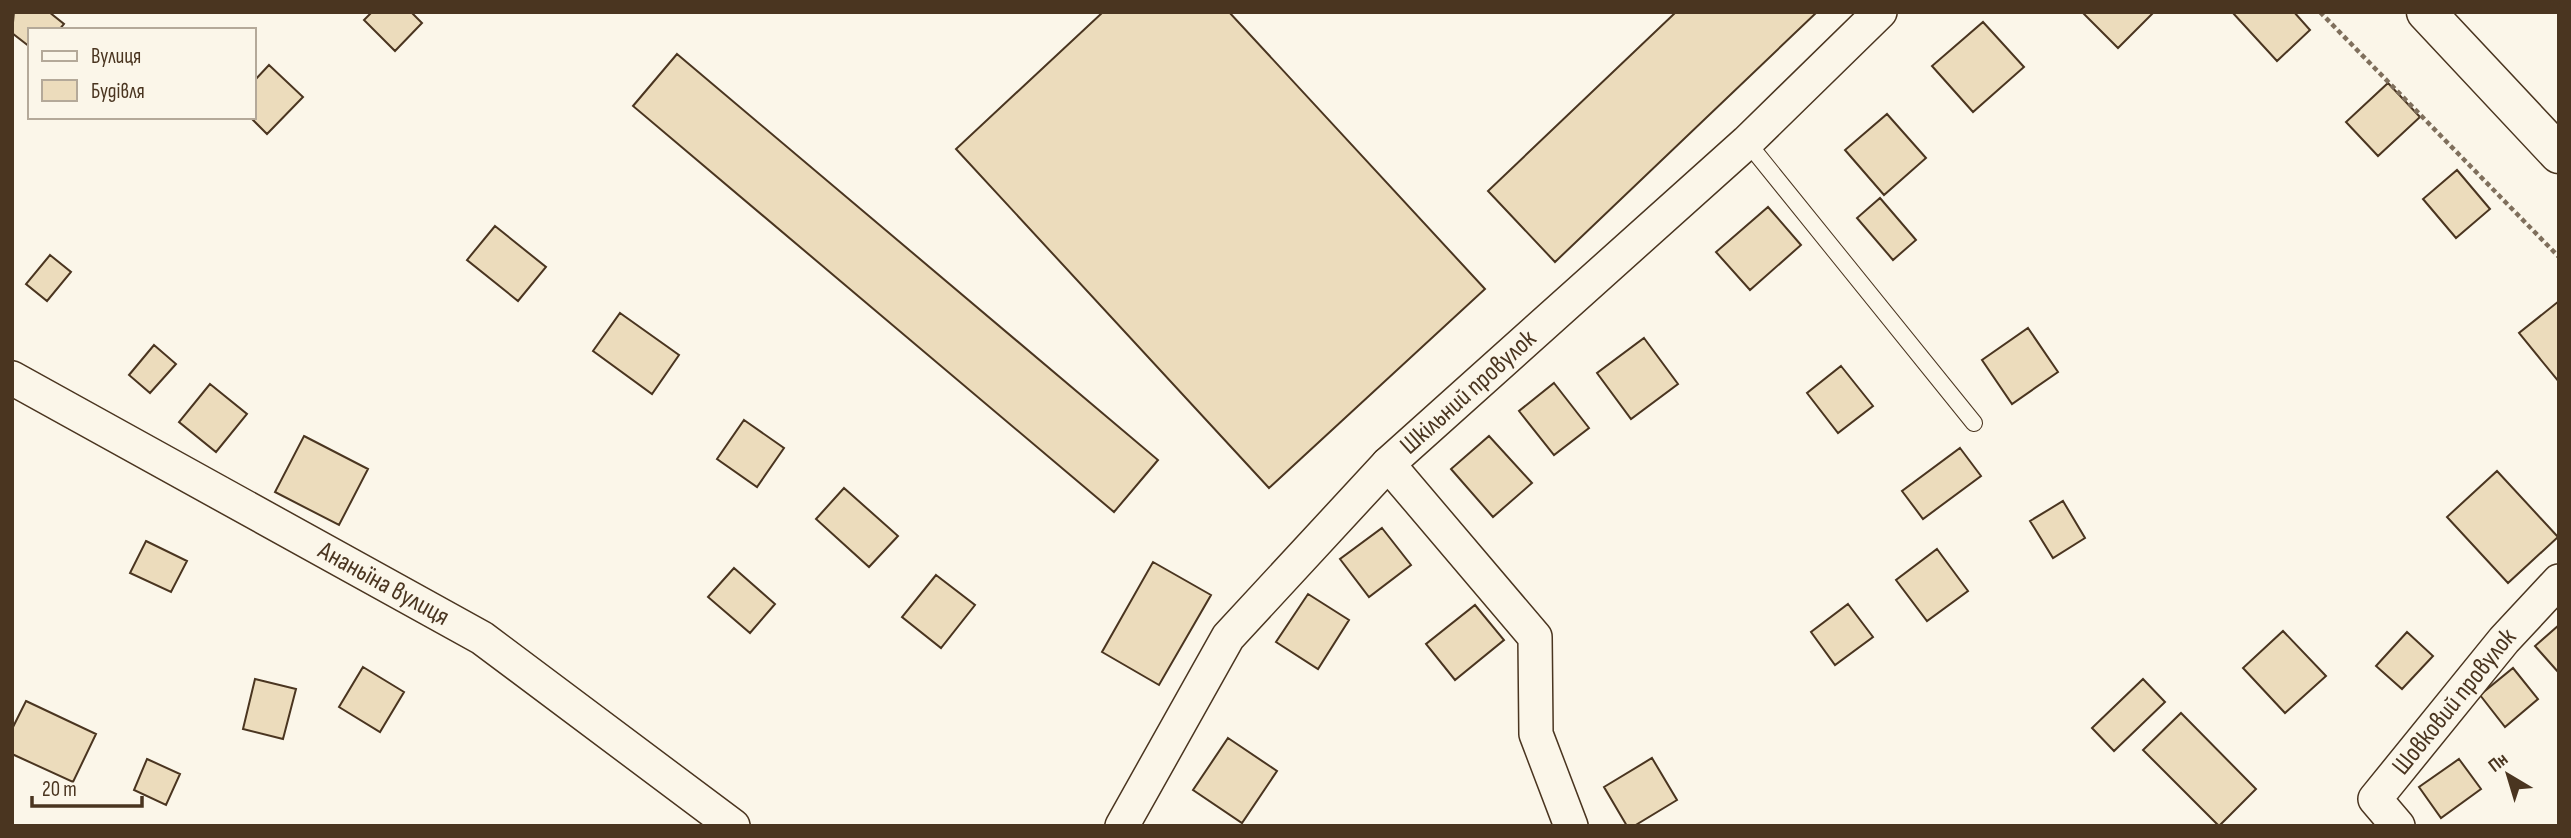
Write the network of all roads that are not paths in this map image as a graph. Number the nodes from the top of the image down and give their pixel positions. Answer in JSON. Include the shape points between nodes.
{"nodes":[{"id":1,"x":1880,"y":12,"type":"edge"},
{"id":2,"x":2426,"y":12,"type":"edge"},
{"id":3,"x":1747,"y":142,"type":"junction"},
{"id":4,"x":2559,"y":154,"type":"edge"},
{"id":5,"x":12,"y":378,"type":"edge"},
{"id":6,"x":1974,"y":423,"type":"dead end"},
{"id":7,"x":1388,"y":464,"type":"junction"},
{"id":8,"x":2559,"y":581,"type":"edge"},
{"id":9,"x":733,"y":826,"type":"edge"},
{"id":10,"x":1122,"y":826,"type":"edge"},
{"id":11,"x":1570,"y":826,"type":"edge"},
{"id":12,"x":2398,"y":826,"type":"edge"}],
"edges":[{"from":1,"to":3,"type":"street","name":"Шкільний провулок"},
{"from":2,"to":4,"type":"main road"},
{"from":3,"to":6,"type":"lane"},
{"from":3,"to":7,"type":"street","name":"Шкільний провулок"},
{"from":5,"to":9,"type":"street","name":"Ананьїна вулиця","via":[[482,638]]},
{"from":7,"to":10,"type":"street","name":"Шкільний провулок","via":[[1228,637]]},
{"from":7,"to":11,"type":"street","via":[[1535,637],[1536,734]]},
{"from":8,"to":12,"type":"street","name":"Шовковий провулок","via":[[2504,640],[2375,799]]}]}
